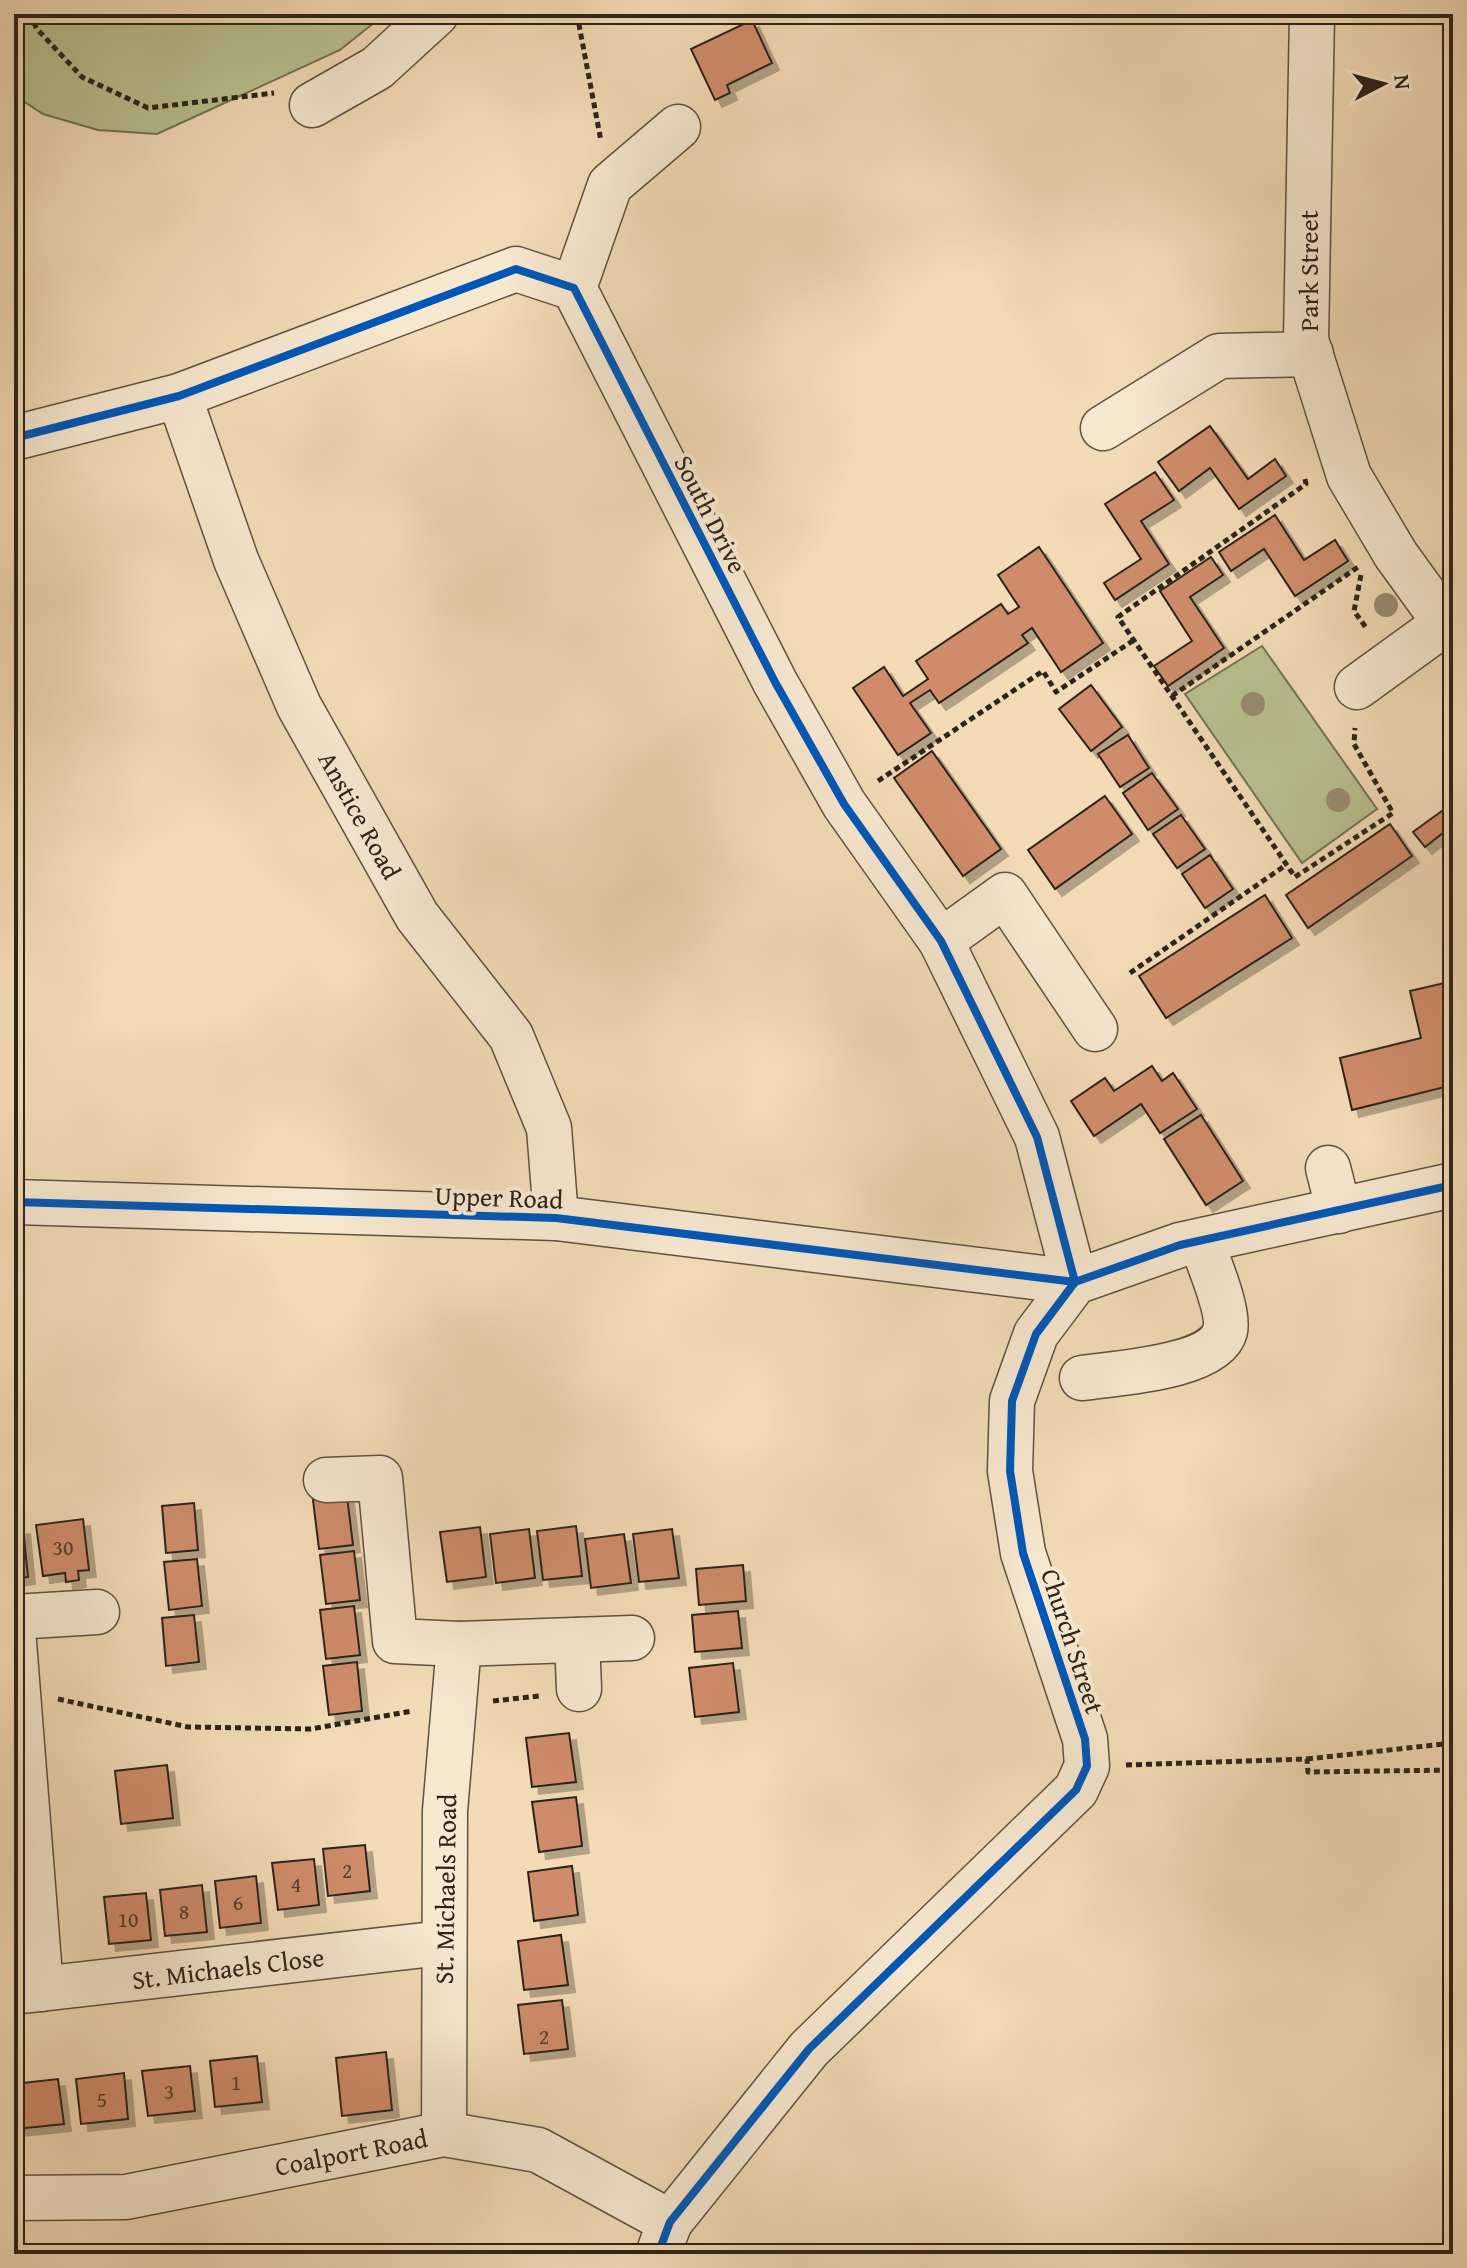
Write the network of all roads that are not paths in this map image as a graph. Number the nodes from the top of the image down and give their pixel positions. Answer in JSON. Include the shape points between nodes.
{"nodes":[{"id":1,"x":436,"y":14,"type":"edge"},
{"id":2,"x":1312,"y":14,"type":"edge"},
{"id":3,"x":300,"y":98,"type":"road end"},
{"id":4,"x":678,"y":127,"type":"dead end"},
{"id":5,"x":574,"y":288,"type":"junction"},
{"id":6,"x":1311,"y":354,"type":"junction"},
{"id":7,"x":179,"y":396,"type":"junction"},
{"id":8,"x":1103,"y":428,"type":"dead end"},
{"id":9,"x":14,"y":438,"type":"edge"},
{"id":10,"x":1448,"y":629,"type":"edge"},
{"id":11,"x":1357,"y":687,"type":"road end"},
{"id":12,"x":941,"y":941,"type":"junction"},
{"id":13,"x":1095,"y":1029,"type":"dead end"},
{"id":14,"x":1328,"y":1168,"type":"dead end"},
{"id":15,"x":1453,"y":1185,"type":"edge"},
{"id":16,"x":14,"y":1202,"type":"edge"},
{"id":17,"x":1339,"y":1211,"type":"junction"},
{"id":18,"x":556,"y":1218,"type":"junction"},
{"id":19,"x":1201,"y":1241,"type":"junction"},
{"id":20,"x":1075,"y":1282,"type":"junction"},
{"id":21,"x":1082,"y":1378,"type":"dead end"},
{"id":22,"x":326,"y":1480,"type":"dead end"},
{"id":23,"x":97,"y":1612,"type":"dead end"},
{"id":24,"x":14,"y":1617,"type":"edge"},
{"id":25,"x":632,"y":1638,"type":"dead end"},
{"id":26,"x":577,"y":1640,"type":"junction"},
{"id":27,"x":14,"y":1642,"type":"edge"},
{"id":28,"x":459,"y":1644,"type":"junction"},
{"id":29,"x":579,"y":1689,"type":"road end"},
{"id":30,"x":442,"y":1943,"type":"junction"},
{"id":31,"x":28,"y":1991,"type":"edge"},
{"id":32,"x":444,"y":2134,"type":"junction"},
{"id":33,"x":14,"y":2198,"type":"edge"},
{"id":34,"x":664,"y":2238,"type":"edge"}],
"edges":[{"from":1,"to":3,"type":"street","via":[[377,68]]},
{"from":2,"to":6,"type":"street","name":"Park Street","via":[[1306,340]]},
{"from":4,"to":5,"type":"street","via":[[610,185]]},
{"from":5,"to":7,"type":"street","via":[[516,269]]},
{"from":5,"to":12,"type":"street","name":"South Drive","via":[[775,682],[844,804]]},
{"from":6,"to":8,"type":"street","via":[[1219,356]]},
{"from":6,"to":10,"type":"street","name":"Park Street","via":[[1349,476]]},
{"from":7,"to":9,"type":"street"},
{"from":7,"to":18,"type":"street","name":"Anstice Road","via":[[236,560],[299,706],[417,916],[511,1036],[549,1128]]},
{"from":10,"to":11,"type":"street"},
{"from":12,"to":13,"type":"street","via":[[1005,895]]},
{"from":12,"to":20,"type":"street","name":"South Drive","via":[[1037,1137]]},
{"from":14,"to":17,"type":"street"},
{"from":15,"to":17,"type":"street"},
{"from":16,"to":18,"type":"street","name":"Upper Road"},
{"from":17,"to":19,"type":"street"},
{"from":18,"to":20,"type":"street","name":"Upper Road"},
{"from":19,"to":20,"type":"street"},
{"from":19,"to":21,"type":"street","via":[[1224,1311],[1225,1331],[1213,1350],[1178,1363]]},
{"from":20,"to":34,"type":"street","name":"Church Street","via":[[1036,1334],[1012,1401],[1010,1471],[1023,1553],[1085,1739],[1087,1766],[1076,1790],[809,2049]]},
{"from":22,"to":28,"type":"street","via":[[380,1478],[395,1641]]},
{"from":23,"to":24,"type":"street"},
{"from":25,"to":26,"type":"street"},
{"from":26,"to":28,"type":"street"},
{"from":26,"to":29,"type":"street"},
{"from":27,"to":31,"type":"street"},
{"from":28,"to":30,"type":"street","name":"St. Michaels Road","via":[[445,1811]]},
{"from":30,"to":31,"type":"street","name":"St. Michaels Close"},
{"from":30,"to":32,"type":"street","name":"St. Michaels Road"},
{"from":32,"to":33,"type":"street","name":"Coalport Road","via":[[126,2197]]},
{"from":32,"to":34,"type":"street","name":"Coalport Road","via":[[538,2150]]}]}
